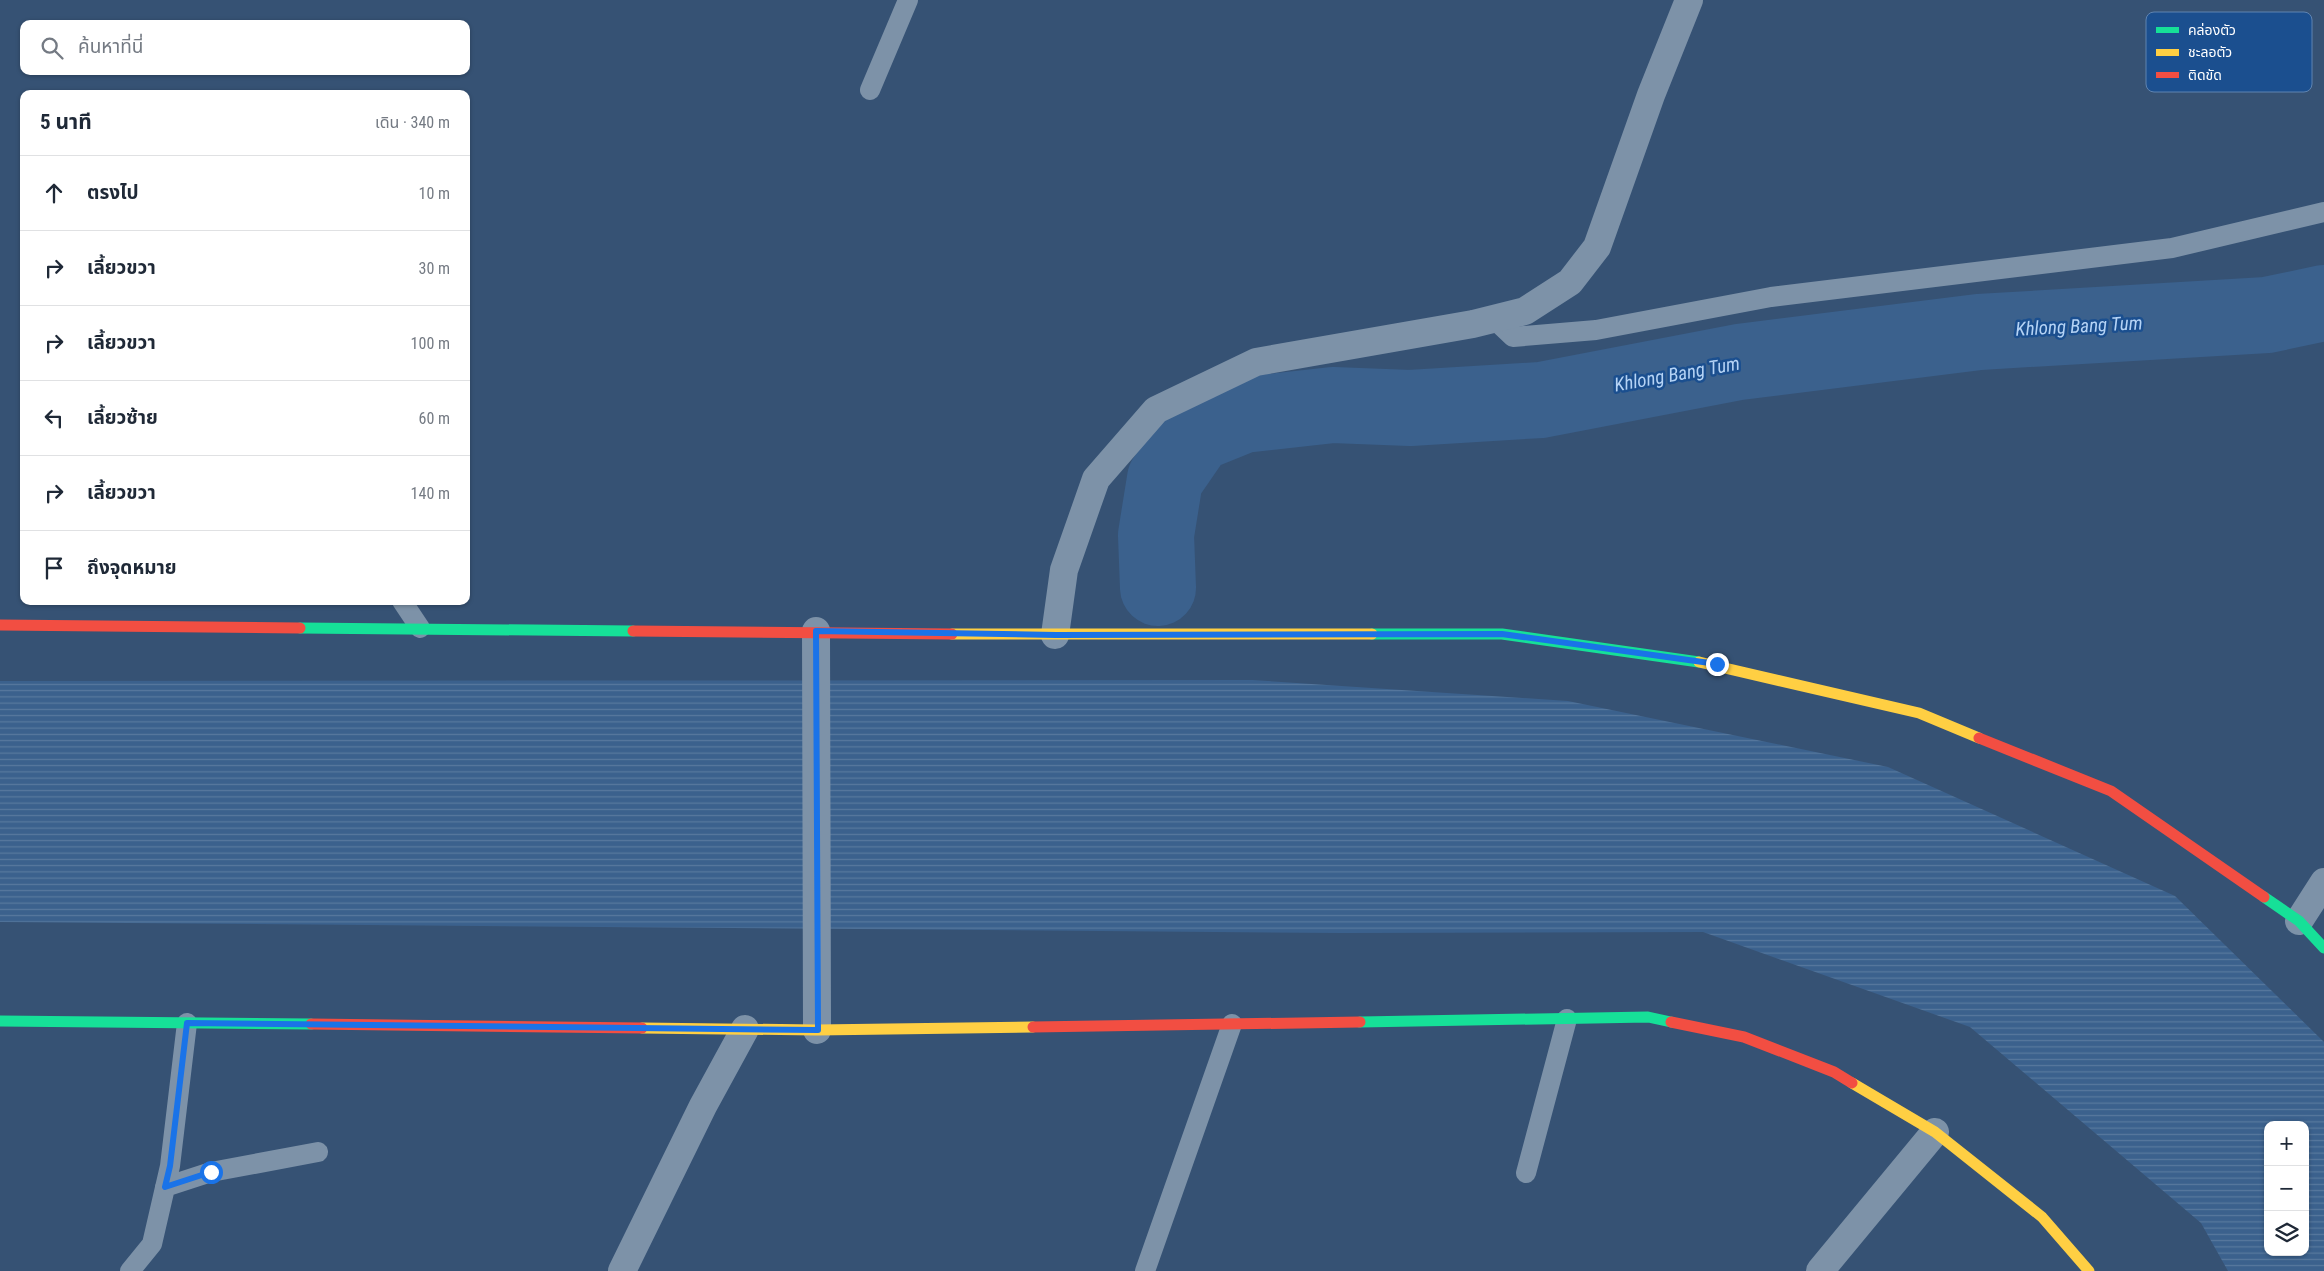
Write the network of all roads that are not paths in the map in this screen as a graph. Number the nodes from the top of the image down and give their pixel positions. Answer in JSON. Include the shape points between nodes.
{"nodes":[{"id":1,"x":908,"y":0,"type":"edge"},
{"id":2,"x":1689,"y":0,"type":"edge"},
{"id":3,"x":870,"y":90,"type":"dead end"},
{"id":4,"x":2324,"y":212,"type":"edge"},
{"id":5,"x":1494,"y":319,"type":"junction"},
{"id":6,"x":405,"y":605,"type":"edge"},
{"id":7,"x":0,"y":625,"type":"edge"},
{"id":8,"x":420,"y":628,"type":"junction"},
{"id":9,"x":816,"y":631,"type":"junction"},
{"id":10,"x":1056,"y":635,"type":"junction"},
{"id":11,"x":2324,"y":882,"type":"edge"},
{"id":12,"x":2299,"y":922,"type":"junction"},
{"id":13,"x":2324,"y":948,"type":"edge"},
{"id":14,"x":1567,"y":1019,"type":"junction"},
{"id":15,"x":0,"y":1021,"type":"edge"},
{"id":16,"x":187,"y":1023,"type":"junction"},
{"id":17,"x":1232,"y":1024,"type":"junction"},
{"id":18,"x":745,"y":1029,"type":"junction"},
{"id":19,"x":818,"y":1030,"type":"junction"},
{"id":20,"x":1934,"y":1132,"type":"junction"},
{"id":21,"x":318,"y":1152,"type":"dead end"},
{"id":22,"x":1526,"y":1173,"type":"dead end"},
{"id":23,"x":165,"y":1187,"type":"junction"},
{"id":24,"x":130,"y":1271,"type":"edge"},
{"id":25,"x":622,"y":1271,"type":"edge"},
{"id":26,"x":1145,"y":1271,"type":"edge"},
{"id":27,"x":1820,"y":1271,"type":"edge"},
{"id":28,"x":2090,"y":1271,"type":"edge"}],
"edges":[{"from":1,"to":3,"type":"lane"},
{"from":2,"to":5,"type":"street","via":[[1597,247],[1570,282],[1525,311]]},
{"from":4,"to":5,"type":"lane","via":[[2172,248],[1771,297],[1596,330],[1512,337]]},
{"from":5,"to":10,"type":"street","via":[[1256,362],[1156,410],[1096,479],[1064,570]]},
{"from":6,"to":8,"type":"lane"},
{"from":7,"to":8,"type":"street"},
{"from":8,"to":9,"type":"street"},
{"from":9,"to":10,"type":"street"},
{"from":9,"to":19,"type":"street"},
{"from":10,"to":12,"type":"street","via":[[1502,634],[1717,664],[1919,713],[2111,791]]},
{"from":11,"to":12,"type":"street"},
{"from":12,"to":13,"type":"street"},
{"from":14,"to":17,"type":"street"},
{"from":14,"to":20,"type":"street","via":[[1648,1018],[1744,1037],[1834,1072]]},
{"from":14,"to":22,"type":"lane"},
{"from":15,"to":16,"type":"street"},
{"from":16,"to":18,"type":"street"},
{"from":16,"to":23,"type":"lane"},
{"from":17,"to":19,"type":"street"},
{"from":17,"to":26,"type":"lane"},
{"from":18,"to":19,"type":"street"},
{"from":18,"to":25,"type":"street","via":[[703,1106]]},
{"from":20,"to":27,"type":"street"},
{"from":20,"to":28,"type":"street","via":[[2042,1217]]},
{"from":21,"to":23,"type":"lane","via":[[211,1172]]},
{"from":23,"to":24,"type":"lane","via":[[152,1244]]}]}
